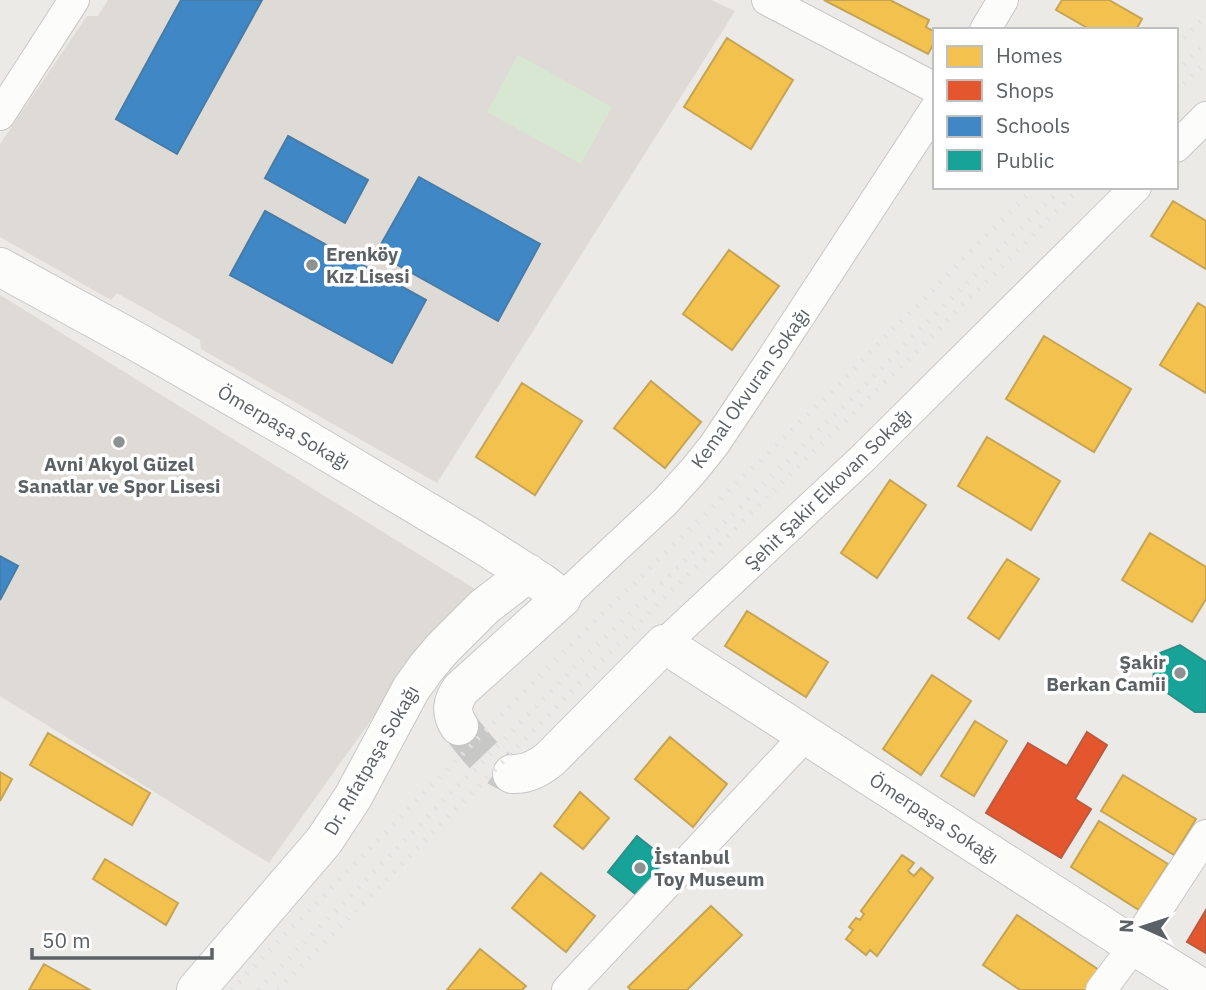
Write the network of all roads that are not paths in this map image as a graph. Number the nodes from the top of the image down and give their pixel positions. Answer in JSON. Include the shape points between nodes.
{"nodes":[{"id":1,"x":74,"y":0,"type":"edge"},
{"id":2,"x":767,"y":0,"type":"edge"},
{"id":3,"x":1003,"y":0,"type":"edge"},
{"id":4,"x":986,"y":28,"type":"edge"},
{"id":5,"x":933,"y":87,"type":"edge"},
{"id":6,"x":933,"y":112,"type":"edge"},
{"id":7,"x":0,"y":115,"type":"edge"},
{"id":8,"x":1206,"y":117,"type":"edge"},
{"id":9,"x":1178,"y":145,"type":"edge"},
{"id":10,"x":1134,"y":189,"type":"edge"},
{"id":11,"x":0,"y":267,"type":"edge"},
{"id":12,"x":528,"y":573,"type":"junction"},
{"id":13,"x":562,"y":598,"type":"junction"},
{"id":14,"x":664,"y":644,"type":"junction"},
{"id":15,"x":459,"y":726,"type":"tunnel mouth"},
{"id":16,"x":805,"y":736,"type":"junction"},
{"id":17,"x":512,"y":774,"type":"dead end"},
{"id":18,"x":1206,"y":835,"type":"edge"},
{"id":19,"x":1134,"y":946,"type":"junction"},
{"id":20,"x":196,"y":990,"type":"edge"},
{"id":21,"x":567,"y":990,"type":"edge"},
{"id":22,"x":1101,"y":990,"type":"edge"},
{"id":23,"x":1205,"y":990,"type":"edge"}],
"edges":[{"from":1,"to":7,"type":"street"},
{"from":2,"to":5,"type":"street"},
{"from":3,"to":4,"type":"street"},
{"from":6,"to":13,"type":"street","name":"Kemal Okvuran Sokağı","via":[[707,453],[665,502]]},
{"from":8,"to":9,"type":"street"},
{"from":10,"to":14,"type":"street","name":"Şehit Şakir Elkovan Sokağı","via":[[870,451]]},
{"from":11,"to":12,"type":"street","name":"Ömerpaşa Sokağı","via":[[272,419]]},
{"from":12,"to":13,"type":"street","name":"Ömerpaşa Sokağı"},
{"from":12,"to":20,"type":"street","name":"Dr. Rıfatpaşa Sokağı","via":[[477,613],[426,668],[329,835]]},
{"from":13,"to":15,"type":"street","name":"Kemal Okvuran Sokağı","via":[[461,689],[452,711]]},
{"from":14,"to":16,"type":"street","name":"Ömerpaşa Sokağı"},
{"from":14,"to":17,"type":"street","name":"Şehit Şakir Elkovan Sokağı","via":[[550,759],[532,771]]},
{"from":16,"to":19,"type":"street","name":"Ömerpaşa Sokağı"},
{"from":16,"to":21,"type":"street"},
{"from":18,"to":19,"type":"street"},
{"from":19,"to":22,"type":"street"},
{"from":19,"to":23,"type":"street","name":"Ömerpaşa Sokağı"}]}
